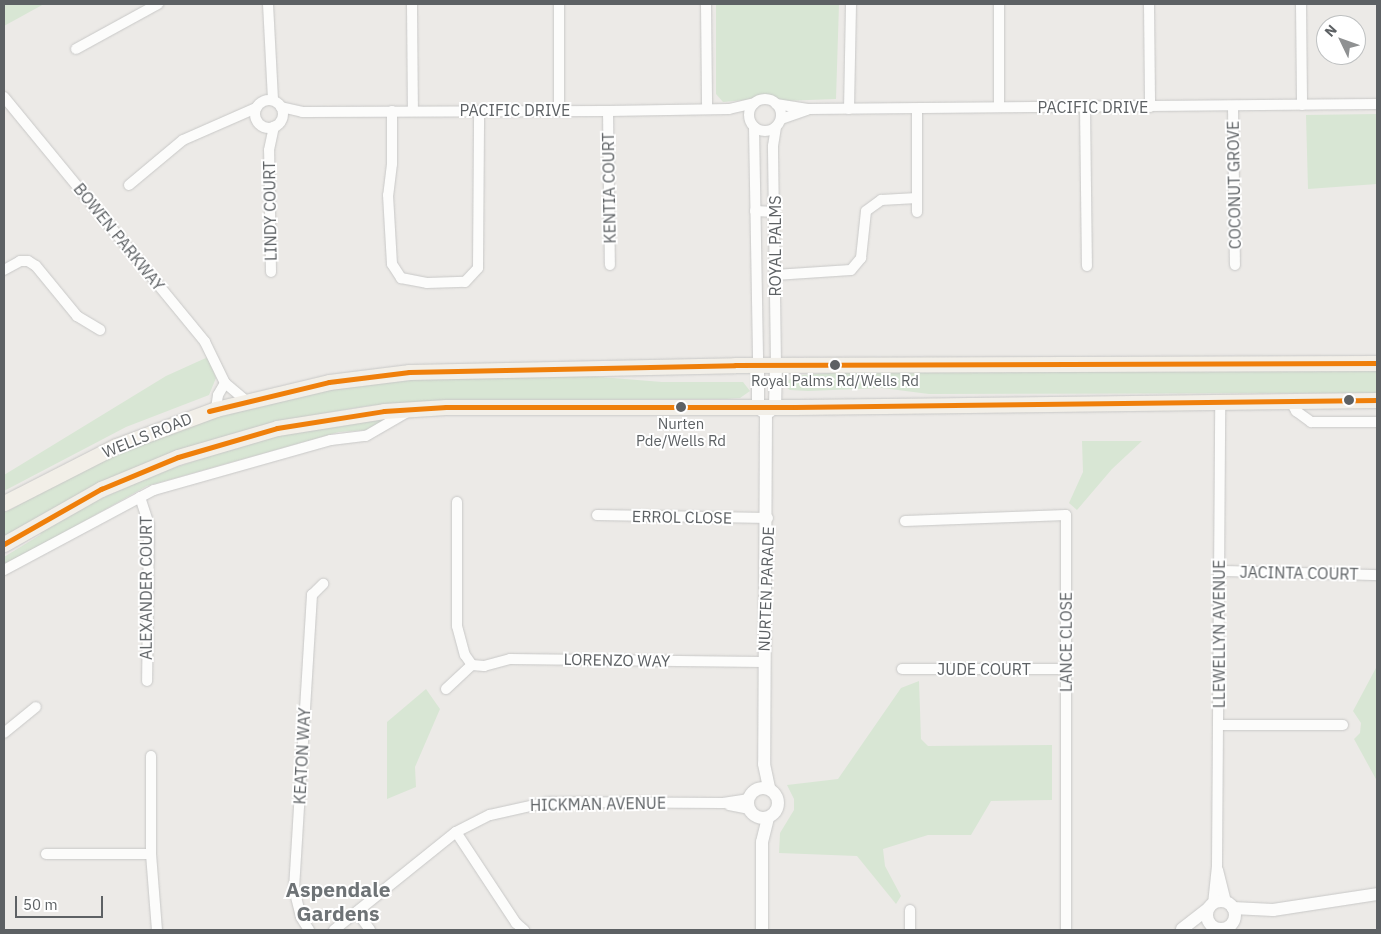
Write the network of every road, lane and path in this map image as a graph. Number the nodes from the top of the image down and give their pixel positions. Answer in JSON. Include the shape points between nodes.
{"nodes":[{"id":1,"x":158,"y":4,"type":"edge"},
{"id":2,"x":268,"y":4,"type":"edge"},
{"id":3,"x":412,"y":4,"type":"edge"},
{"id":4,"x":559,"y":4,"type":"edge"},
{"id":5,"x":706,"y":4,"type":"edge"},
{"id":6,"x":851,"y":4,"type":"edge"},
{"id":7,"x":999,"y":4,"type":"edge"},
{"id":8,"x":1150,"y":4,"type":"edge"},
{"id":9,"x":1300,"y":4,"type":"edge"},
{"id":10,"x":76,"y":49,"type":"dead end"},
{"id":11,"x":4,"y":96,"type":"edge"},
{"id":12,"x":754,"y":103,"type":"junction"},
{"id":13,"x":269,"y":104,"type":"junction"},
{"id":14,"x":776,"y":104,"type":"junction"},
{"id":15,"x":1377,"y":104,"type":"edge"},
{"id":16,"x":1302,"y":105,"type":"junction"},
{"id":17,"x":1233,"y":106,"type":"junction"},
{"id":18,"x":999,"y":107,"type":"junction"},
{"id":19,"x":1150,"y":107,"type":"junction"},
{"id":20,"x":706,"y":108,"type":"junction"},
{"id":21,"x":1085,"y":108,"type":"junction"},
{"id":22,"x":729,"y":109,"type":"junction"},
{"id":23,"x":808,"y":109,"type":"junction"},
{"id":24,"x":849,"y":109,"type":"junction"},
{"id":25,"x":917,"y":109,"type":"junction"},
{"id":26,"x":413,"y":110,"type":"junction"},
{"id":27,"x":479,"y":110,"type":"junction"},
{"id":28,"x":558,"y":110,"type":"junction"},
{"id":29,"x":608,"y":110,"type":"junction"},
{"id":30,"x":392,"y":111,"type":"junction"},
{"id":31,"x":302,"y":112,"type":"junction"},
{"id":32,"x":233,"y":118,"type":"junction"},
{"id":33,"x":282,"y":118,"type":"junction"},
{"id":34,"x":259,"y":123,"type":"junction"},
{"id":35,"x":778,"y":123,"type":"junction"},
{"id":36,"x":752,"y":124,"type":"junction"},
{"id":37,"x":274,"y":127,"type":"junction"},
{"id":38,"x":269,"y":150,"type":"junction"},
{"id":39,"x":129,"y":184,"type":"dead end"},
{"id":40,"x":917,"y":198,"type":"junction"},
{"id":41,"x":755,"y":211,"type":"junction"},
{"id":42,"x":775,"y":212,"type":"junction"},
{"id":43,"x":917,"y":212,"type":"dead end"},
{"id":44,"x":610,"y":265,"type":"dead end"},
{"id":45,"x":1235,"y":265,"type":"dead end"},
{"id":46,"x":1087,"y":266,"type":"dead end"},
{"id":47,"x":4,"y":270,"type":"edge"},
{"id":48,"x":270,"y":272,"type":"dead end"},
{"id":49,"x":776,"y":275,"type":"junction"},
{"id":50,"x":100,"y":330,"type":"dead end"},
{"id":51,"x":1377,"y":363,"type":"edge"},
{"id":52,"x":758,"y":365,"type":"junction"},
{"id":53,"x":776,"y":365,"type":"junction"},
{"id":54,"x":225,"y":383,"type":"junction"},
{"id":55,"x":244,"y":400,"type":"junction"},
{"id":56,"x":1290,"y":400,"type":"junction"},
{"id":57,"x":1377,"y":400,"type":"edge"},
{"id":58,"x":1220,"y":401,"type":"junction"},
{"id":59,"x":417,"y":408,"type":"junction"},
{"id":60,"x":216,"y":409,"type":"junction"},
{"id":61,"x":766,"y":409,"type":"junction"},
{"id":62,"x":1377,"y":422,"type":"edge"},
{"id":63,"x":140,"y":497,"type":"junction"},
{"id":64,"x":457,"y":502,"type":"dead end"},
{"id":65,"x":4,"y":503,"type":"edge"},
{"id":66,"x":597,"y":515,"type":"dead end"},
{"id":67,"x":768,"y":518,"type":"junction"},
{"id":68,"x":905,"y":521,"type":"dead end"},
{"id":69,"x":4,"y":544,"type":"edge"},
{"id":70,"x":4,"y":570,"type":"edge"},
{"id":71,"x":1220,"y":571,"type":"junction"},
{"id":72,"x":1377,"y":575,"type":"edge"},
{"id":73,"x":323,"y":584,"type":"dead end"},
{"id":74,"x":763,"y":662,"type":"junction"},
{"id":75,"x":472,"y":665,"type":"junction"},
{"id":76,"x":1065,"y":669,"type":"junction"},
{"id":77,"x":902,"y":670,"type":"dead end"},
{"id":78,"x":147,"y":681,"type":"dead end"},
{"id":79,"x":446,"y":689,"type":"dead end"},
{"id":80,"x":36,"y":707,"type":"dead end"},
{"id":81,"x":1219,"y":725,"type":"junction"},
{"id":82,"x":1343,"y":725,"type":"dead end"},
{"id":83,"x":4,"y":733,"type":"edge"},
{"id":84,"x":151,"y":756,"type":"dead end"},
{"id":85,"x":763,"y":788,"type":"junction"},
{"id":86,"x":755,"y":810,"type":"junction"},
{"id":87,"x":456,"y":832,"type":"junction"},
{"id":88,"x":46,"y":854,"type":"dead end"},
{"id":89,"x":151,"y":854,"type":"junction"},
{"id":90,"x":1377,"y":894,"type":"edge"},
{"id":91,"x":1223,"y":908,"type":"junction"},
{"id":92,"x":910,"y":910,"type":"dead end"},
{"id":93,"x":357,"y":912,"type":"junction"},
{"id":94,"x":1208,"y":922,"type":"junction"},
{"id":95,"x":157,"y":930,"type":"edge"},
{"id":96,"x":309,"y":930,"type":"edge"},
{"id":97,"x":334,"y":930,"type":"edge"},
{"id":98,"x":370,"y":930,"type":"edge"},
{"id":99,"x":524,"y":930,"type":"edge"},
{"id":100,"x":762,"y":930,"type":"edge"},
{"id":101,"x":910,"y":930,"type":"edge"},
{"id":102,"x":1066,"y":930,"type":"edge"},
{"id":103,"x":1181,"y":930,"type":"edge"}],
"edges":[{"from":1,"to":10,"type":"street"},
{"from":2,"to":13,"type":"street"},
{"from":3,"to":26,"type":"street"},
{"from":4,"to":28,"type":"street"},
{"from":5,"to":20,"type":"street"},
{"from":6,"to":24,"type":"street"},
{"from":7,"to":18,"type":"street"},
{"from":8,"to":19,"type":"street"},
{"from":9,"to":16,"type":"street"},
{"from":11,"to":54,"type":"street","name":"BOWEN PARKWAY","via":[[205,342]]},
{"from":12,"to":14,"type":"street","via":[[763,99]]},
{"from":12,"to":22,"type":"street","name":"PACIFIC DRIVE"},
{"from":12,"to":36,"type":"street","via":[[749,111]]},
{"from":13,"to":31,"type":"street","name":"PACIFIC DRIVE"},
{"from":13,"to":32,"type":"street"},
{"from":13,"to":33,"type":"street"},
{"from":13,"to":34,"type":"street","name":"LINDY COURT"},
{"from":14,"to":23,"type":"street","name":"PACIFIC DRIVE"},
{"from":14,"to":35,"type":"street"},
{"from":15,"to":16,"type":"street","name":"PACIFIC DRIVE"},
{"from":16,"to":17,"type":"street","name":"PACIFIC DRIVE"},
{"from":17,"to":19,"type":"street","name":"PACIFIC DRIVE"},
{"from":17,"to":45,"type":"street","name":"COCONUT GROVE"},
{"from":18,"to":21,"type":"street","name":"PACIFIC DRIVE"},
{"from":18,"to":25,"type":"street","name":"PACIFIC DRIVE"},
{"from":19,"to":21,"type":"street","name":"PACIFIC DRIVE"},
{"from":20,"to":22,"type":"street","name":"PACIFIC DRIVE"},
{"from":20,"to":29,"type":"street","name":"PACIFIC DRIVE"},
{"from":21,"to":46,"type":"street"},
{"from":22,"to":36,"type":"street","name":"PACIFIC DRIVE"},
{"from":23,"to":24,"type":"street","name":"PACIFIC DRIVE"},
{"from":23,"to":35,"type":"street","name":"PACIFIC DRIVE"},
{"from":24,"to":25,"type":"street","name":"PACIFIC DRIVE"},
{"from":25,"to":40,"type":"street"},
{"from":26,"to":27,"type":"street","name":"PACIFIC DRIVE"},
{"from":26,"to":30,"type":"street","name":"PACIFIC DRIVE"},
{"from":27,"to":28,"type":"street","name":"PACIFIC DRIVE"},
{"from":27,"to":30,"type":"street","via":[[478,268],[465,282],[427,283],[401,278],[392,264],[388,195],[392,164]]},
{"from":28,"to":29,"type":"street","name":"PACIFIC DRIVE"},
{"from":29,"to":44,"type":"street","name":"KENTIA COURT"},
{"from":30,"to":31,"type":"street","name":"PACIFIC DRIVE"},
{"from":31,"to":33,"type":"street","name":"PACIFIC DRIVE"},
{"from":32,"to":34,"type":"street"},
{"from":32,"to":39,"type":"street","via":[[184,140]]},
{"from":33,"to":37,"type":"street"},
{"from":34,"to":37,"type":"street"},
{"from":34,"to":38,"type":"street","name":"LINDY COURT"},
{"from":35,"to":36,"type":"street","via":[[767,131]]},
{"from":35,"to":42,"type":"street","name":"ROYAL PALMS","via":[[773,146]]},
{"from":36,"to":41,"type":"street","name":"ROYAL PALMS"},
{"from":37,"to":38,"type":"street","name":"LINDY COURT"},
{"from":38,"to":48,"type":"street","name":"LINDY COURT"},
{"from":40,"to":43,"type":"street"},
{"from":40,"to":49,"type":"street","via":[[881,200],[866,211],[862,224],[861,258],[851,270]]},
{"from":41,"to":42,"type":"street"},
{"from":41,"to":52,"type":"street","name":"ROYAL PALMS"},
{"from":42,"to":49,"type":"street","name":"ROYAL PALMS"},
{"from":47,"to":50,"type":"street","via":[[20,261],[36,266],[76,316]]},
{"from":49,"to":53,"type":"street","name":"ROYAL PALMS"},
{"from":51,"to":53,"type":"main road","name":"WELLS ROAD"},
{"from":52,"to":53,"type":"main road","name":"WELLS ROAD"},
{"from":52,"to":55,"type":"main road","name":"WELLS ROAD","via":[[409,372],[329,382]]},
{"from":52,"to":61,"type":"street","name":"NURTEN PARADE"},
{"from":53,"to":61,"type":"street","name":"NURTEN PARADE"},
{"from":54,"to":55,"type":"street","name":"BOWEN PARKWAY"},
{"from":54,"to":60,"type":"street","via":[[218,395]]},
{"from":55,"to":60,"type":"main road","name":"WELLS ROAD"},
{"from":56,"to":57,"type":"main road","name":"WELLS ROAD"},
{"from":56,"to":58,"type":"main road","name":"WELLS ROAD"},
{"from":56,"to":62,"type":"street","via":[[1296,411],[1311,422]]},
{"from":58,"to":61,"type":"main road","name":"WELLS ROAD"},
{"from":58,"to":71,"type":"street","name":"LLEWELLYN AVENUE"},
{"from":59,"to":61,"type":"main road","name":"WELLS ROAD"},
{"from":59,"to":63,"type":"street","name":"WELLS ROAD","via":[[366,436],[331,440]]},
{"from":59,"to":69,"type":"main road","name":"WELLS ROAD","via":[[299,423],[198,450],[101,489]]},
{"from":60,"to":65,"type":"main road","name":"WELLS ROAD","via":[[116,446]]},
{"from":61,"to":67,"type":"street","name":"NURTEN PARADE"},
{"from":63,"to":70,"type":"street","name":"WELLS ROAD"},
{"from":63,"to":78,"type":"street","name":"ALEXANDER COURT","via":[[149,525]]},
{"from":64,"to":75,"type":"street","via":[[457,626],[465,655]]},
{"from":66,"to":67,"type":"street","name":"ERROL CLOSE"},
{"from":67,"to":74,"type":"street","name":"NURTEN PARADE"},
{"from":68,"to":76,"type":"street","name":"LANCE CLOSE","via":[[1066,515]]},
{"from":71,"to":72,"type":"street","name":"JACINTA COURT"},
{"from":71,"to":81,"type":"street","name":"LLEWELLYN AVENUE"},
{"from":73,"to":96,"type":"street","name":"KEATON WAY","via":[[312,595],[294,890],[301,917]]},
{"from":74,"to":75,"type":"street","name":"LORENZO WAY","via":[[520,659]]},
{"from":74,"to":85,"type":"street","name":"NURTEN PARADE"},
{"from":75,"to":79,"type":"street"},
{"from":76,"to":77,"type":"street","name":"JUDE COURT"},
{"from":76,"to":102,"type":"street","name":"LANCE CLOSE"},
{"from":80,"to":83,"type":"street"},
{"from":81,"to":82,"type":"street"},
{"from":81,"to":91,"type":"street","name":"LLEWELLYN AVENUE","via":[[1217,866]]},
{"from":84,"to":89,"type":"street"},
{"from":85,"to":86,"type":"street"},
{"from":85,"to":86,"type":"street","via":[[776,794],[779,803],[776,812]]},
{"from":86,"to":87,"type":"street","name":"HICKMAN AVENUE","via":[[723,804],[548,802],[490,815]]},
{"from":86,"to":100,"type":"street","via":[[762,842]]},
{"from":87,"to":93,"type":"street","name":"HICKMAN AVENUE"},
{"from":87,"to":99,"type":"street","via":[[516,923]]},
{"from":88,"to":89,"type":"street"},
{"from":89,"to":95,"type":"street"},
{"from":90,"to":91,"type":"street","via":[[1263,910]]},
{"from":91,"to":94,"type":"street"},
{"from":91,"to":94,"type":"street","via":[[1225,929],[1215,928]]},
{"from":91,"to":103,"type":"street"},
{"from":92,"to":101,"type":"street"},
{"from":93,"to":97,"type":"street","name":"HICKMAN AVENUE"},
{"from":93,"to":98,"type":"street"},
{"from":94,"to":103,"type":"street"}]}
